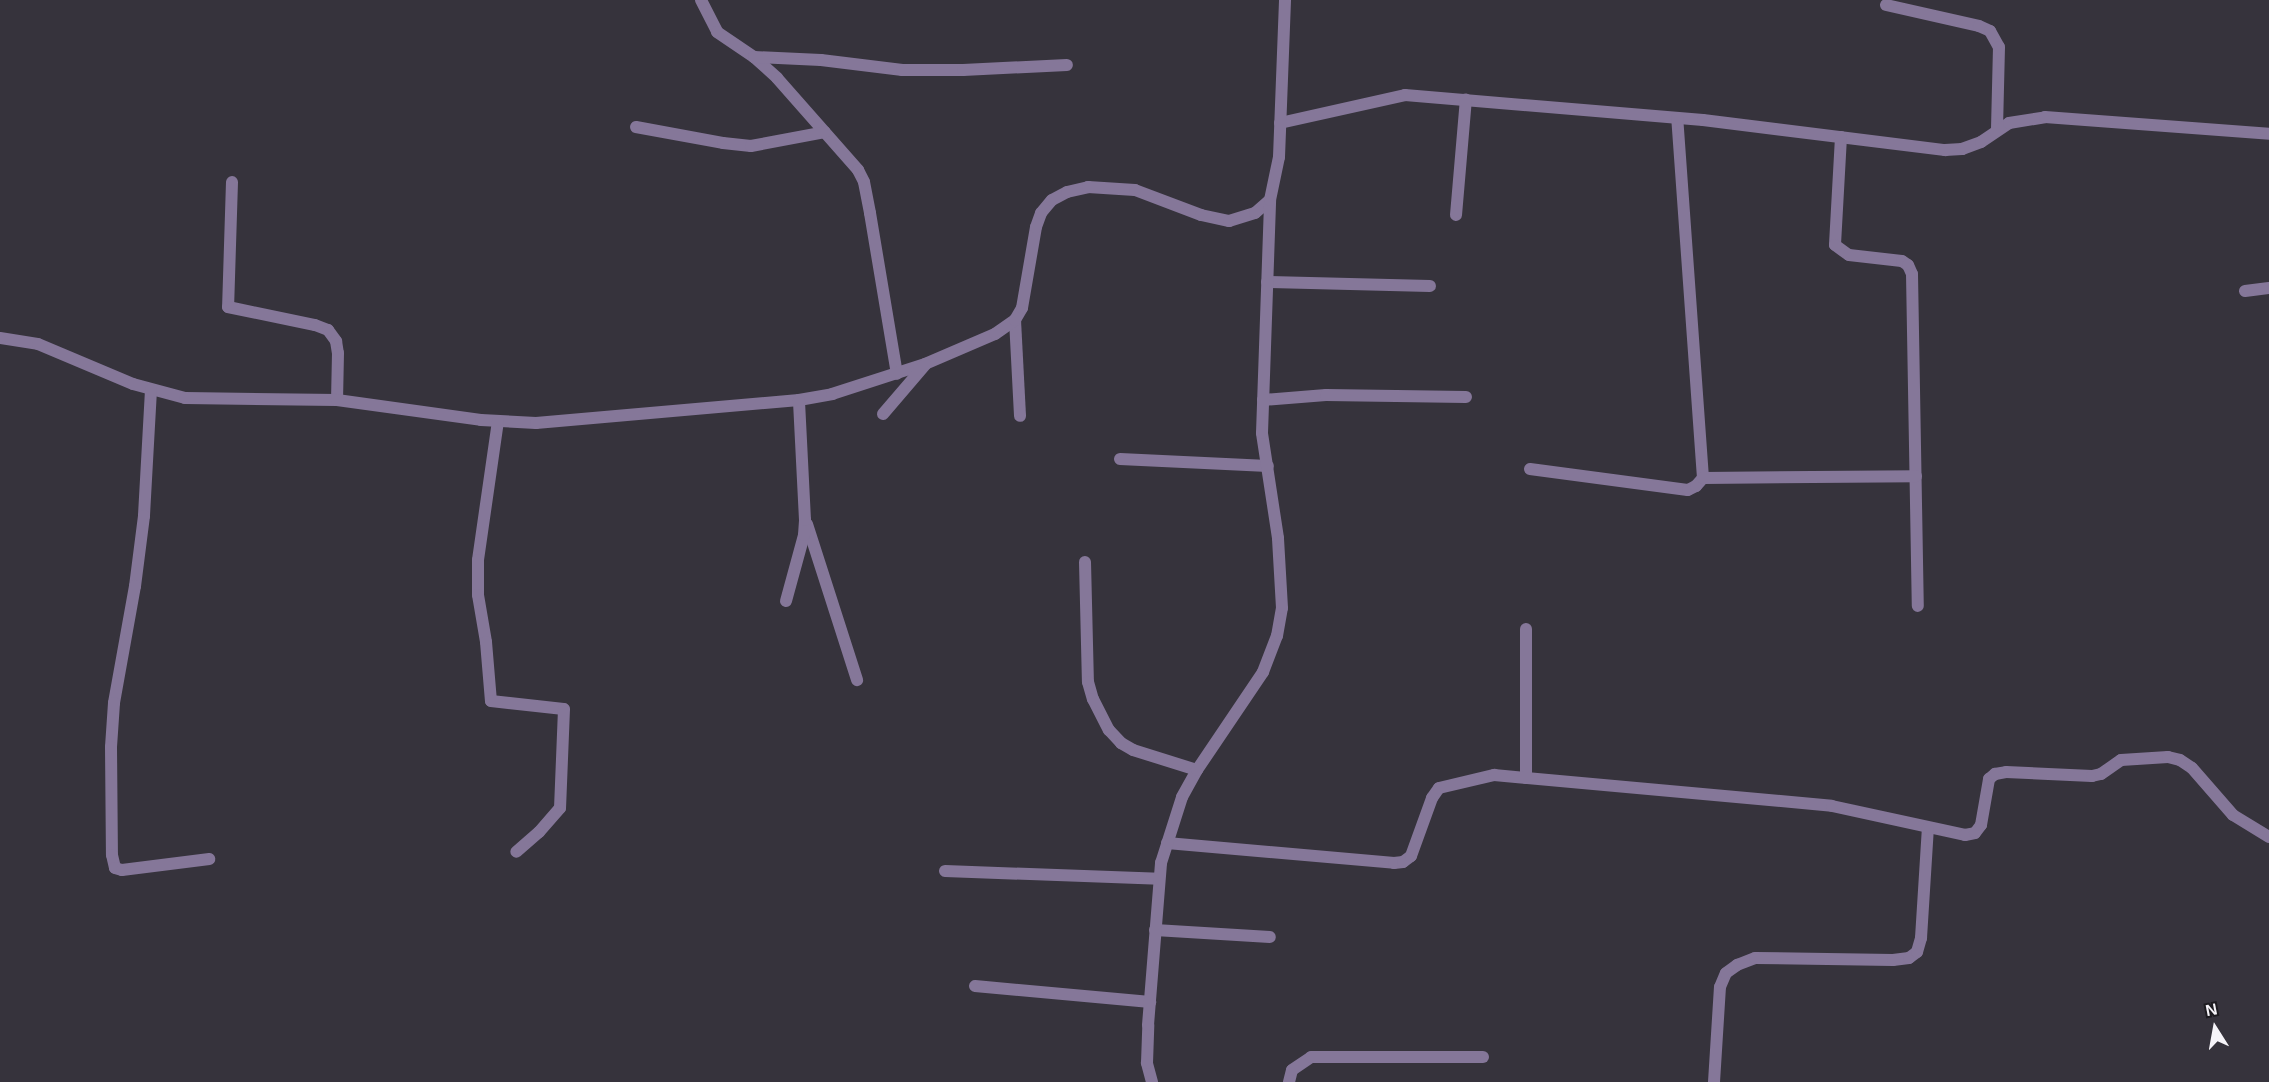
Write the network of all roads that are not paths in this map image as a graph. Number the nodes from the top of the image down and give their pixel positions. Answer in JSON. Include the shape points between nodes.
{"nodes":[{"id":1,"x":701,"y":0,"type":"edge"},
{"id":2,"x":1285,"y":0,"type":"edge"},
{"id":3,"x":1886,"y":5,"type":"dead end"},
{"id":4,"x":754,"y":57,"type":"junction"},
{"id":5,"x":1067,"y":65,"type":"dead end"},
{"id":6,"x":1466,"y":99,"type":"junction"},
{"id":7,"x":1677,"y":118,"type":"junction"},
{"id":8,"x":1280,"y":123,"type":"junction"},
{"id":9,"x":636,"y":127,"type":"dead end"},
{"id":10,"x":1997,"y":129,"type":"junction"},
{"id":11,"x":825,"y":132,"type":"junction"},
{"id":12,"x":2269,"y":134,"type":"edge"},
{"id":13,"x":1841,"y":137,"type":"junction"},
{"id":14,"x":232,"y":182,"type":"dead end"},
{"id":15,"x":1270,"y":200,"type":"junction"},
{"id":16,"x":1456,"y":215,"type":"dead end"},
{"id":17,"x":1267,"y":282,"type":"junction"},
{"id":18,"x":1430,"y":286,"type":"dead end"},
{"id":19,"x":2269,"y":288,"type":"edge"},
{"id":20,"x":2245,"y":291,"type":"dead end"},
{"id":21,"x":1015,"y":320,"type":"junction"},
{"id":22,"x":0,"y":338,"type":"edge"},
{"id":23,"x":925,"y":364,"type":"junction"},
{"id":24,"x":897,"y":374,"type":"junction"},
{"id":25,"x":151,"y":390,"type":"junction"},
{"id":26,"x":1466,"y":397,"type":"dead end"},
{"id":27,"x":337,"y":400,"type":"junction"},
{"id":28,"x":799,"y":400,"type":"junction"},
{"id":29,"x":1263,"y":400,"type":"junction"},
{"id":30,"x":884,"y":414,"type":"dead end"},
{"id":31,"x":1020,"y":416,"type":"dead end"},
{"id":32,"x":498,"y":421,"type":"junction"},
{"id":33,"x":1120,"y":459,"type":"dead end"},
{"id":34,"x":1268,"y":466,"type":"junction"},
{"id":35,"x":1530,"y":469,"type":"dead end"},
{"id":36,"x":1916,"y":476,"type":"junction"},
{"id":37,"x":1703,"y":478,"type":"junction"},
{"id":38,"x":805,"y":520,"type":"junction"},
{"id":39,"x":1085,"y":562,"type":"dead end"},
{"id":40,"x":786,"y":601,"type":"dead end"},
{"id":41,"x":1918,"y":606,"type":"dead end"},
{"id":42,"x":1526,"y":629,"type":"dead end"},
{"id":43,"x":857,"y":680,"type":"dead end"},
{"id":44,"x":1197,"y":770,"type":"junction"},
{"id":45,"x":1526,"y":778,"type":"junction"},
{"id":46,"x":1928,"y":828,"type":"junction"},
{"id":47,"x":2269,"y":837,"type":"edge"},
{"id":48,"x":1167,"y":843,"type":"junction"},
{"id":49,"x":516,"y":852,"type":"dead end"},
{"id":50,"x":209,"y":859,"type":"dead end"},
{"id":51,"x":945,"y":871,"type":"dead end"},
{"id":52,"x":1159,"y":879,"type":"junction"},
{"id":53,"x":1155,"y":930,"type":"junction"},
{"id":54,"x":1270,"y":937,"type":"dead end"},
{"id":55,"x":975,"y":986,"type":"dead end"},
{"id":56,"x":1150,"y":1002,"type":"junction"},
{"id":57,"x":1483,"y":1057,"type":"dead end"},
{"id":58,"x":1152,"y":1082,"type":"edge"},
{"id":59,"x":1289,"y":1082,"type":"edge"},
{"id":60,"x":1714,"y":1082,"type":"edge"}],
"edges":[{"from":1,"to":4,"type":"street","via":[[717,32]]},
{"from":2,"to":8,"type":"street"},
{"from":3,"to":10,"type":"street","via":[[1990,31],[1999,47]]},
{"from":4,"to":5,"type":"street","via":[[902,70]]},
{"from":4,"to":11,"type":"street"},
{"from":6,"to":7,"type":"street"},
{"from":6,"to":8,"type":"street","via":[[1405,95]]},
{"from":6,"to":16,"type":"street"},
{"from":7,"to":13,"type":"street"},
{"from":7,"to":37,"type":"street"},
{"from":8,"to":15,"type":"street","via":[[1279,157]]},
{"from":9,"to":11,"type":"street","via":[[751,146]]},
{"from":10,"to":12,"type":"street","via":[[2045,117]]},
{"from":10,"to":13,"type":"street","via":[[1981,142],[1954,149]]},
{"from":11,"to":24,"type":"street","via":[[864,182]]},
{"from":13,"to":36,"type":"street","via":[[1835,245],[1849,255],[1902,261],[1912,274]]},
{"from":14,"to":27,"type":"street","via":[[228,307],[328,330],[336,340],[338,352]]},
{"from":15,"to":17,"type":"street"},
{"from":15,"to":21,"type":"street","via":[[1255,213],[1228,221],[1135,190],[1088,187],[1067,192],[1052,200],[1041,213],[1022,308]]},
{"from":17,"to":18,"type":"street"},
{"from":17,"to":29,"type":"street"},
{"from":19,"to":20,"type":"street"},
{"from":21,"to":23,"type":"street","via":[[995,334]]},
{"from":21,"to":31,"type":"street"},
{"from":22,"to":25,"type":"street","via":[[38,344]]},
{"from":23,"to":24,"type":"street"},
{"from":23,"to":30,"type":"street"},
{"from":24,"to":28,"type":"street"},
{"from":25,"to":27,"type":"street","via":[[185,398]]},
{"from":25,"to":50,"type":"street","via":[[144,516],[114,703],[112,855],[115,868],[122,870]]},
{"from":26,"to":29,"type":"street","via":[[1326,395]]},
{"from":27,"to":32,"type":"street"},
{"from":28,"to":32,"type":"street","via":[[536,423]]},
{"from":28,"to":38,"type":"street"},
{"from":29,"to":34,"type":"street","via":[[1262,433]]},
{"from":32,"to":49,"type":"street","via":[[478,560],[478,595],[491,701],[564,709],[560,808]]},
{"from":33,"to":34,"type":"street"},
{"from":34,"to":44,"type":"street","via":[[1278,538],[1281,596],[1277,636],[1263,672]]},
{"from":35,"to":37,"type":"street","via":[[1688,490]]},
{"from":36,"to":37,"type":"street"},
{"from":36,"to":41,"type":"street"},
{"from":38,"to":40,"type":"street"},
{"from":38,"to":43,"type":"street"},
{"from":39,"to":44,"type":"street","via":[[1088,682],[1109,730],[1121,744],[1133,750]]},
{"from":42,"to":45,"type":"street"},
{"from":44,"to":48,"type":"street","via":[[1182,797]]},
{"from":45,"to":46,"type":"street","via":[[1832,806]]},
{"from":45,"to":48,"type":"street","via":[[1494,775],[1439,788],[1411,856],[1403,862]]},
{"from":46,"to":47,"type":"street","via":[[1965,835],[1975,833],[1981,825],[1989,780],[1995,774],[2092,776],[2102,774],[2121,760],[2168,758],[2192,768],[2232,815]]},
{"from":46,"to":60,"type":"street","via":[[1917,952],[1909,958],[1893,960],[1755,958],[1737,965],[1726,973],[1720,987]]},
{"from":48,"to":52,"type":"street"},
{"from":51,"to":52,"type":"street"},
{"from":52,"to":53,"type":"street"},
{"from":53,"to":54,"type":"street"},
{"from":53,"to":56,"type":"street"},
{"from":55,"to":56,"type":"street"},
{"from":56,"to":58,"type":"street","via":[[1148,1063]]},
{"from":57,"to":59,"type":"street","via":[[1311,1057],[1292,1070]]}]}
